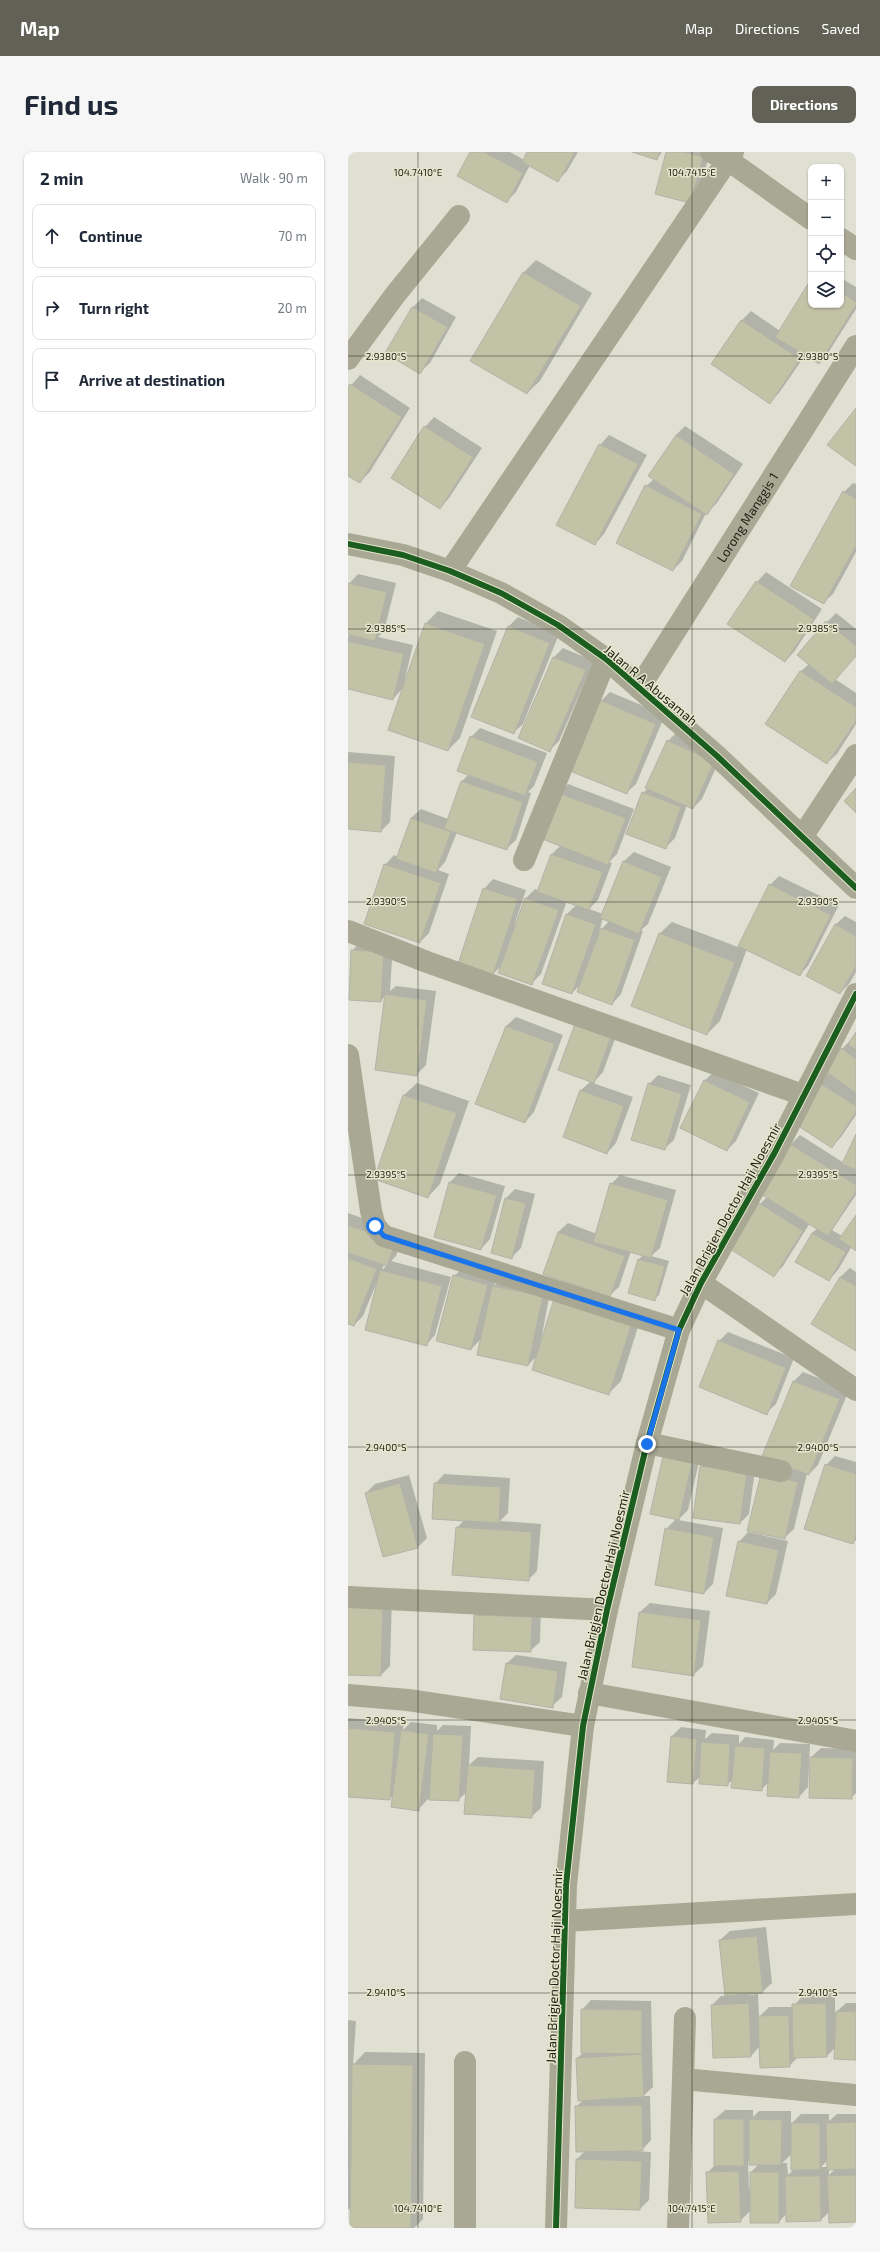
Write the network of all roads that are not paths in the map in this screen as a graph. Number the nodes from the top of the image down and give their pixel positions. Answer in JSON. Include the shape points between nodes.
{"nodes":[{"id":1,"x":724,"y":155,"type":"edge"},
{"id":2,"x":459,"y":216,"type":"dead end"},
{"id":3,"x":808,"y":217,"type":"edge"},
{"id":4,"x":844,"y":241,"type":"edge"},
{"id":5,"x":856,"y":248,"type":"edge"},
{"id":6,"x":856,"y":346,"type":"edge"},
{"id":7,"x":348,"y":359,"type":"edge"},
{"id":8,"x":348,"y":544,"type":"edge"},
{"id":9,"x":450,"y":571,"type":"junction"},
{"id":10,"x":606,"y":660,"type":"junction"},
{"id":11,"x":639,"y":688,"type":"junction"},
{"id":12,"x":856,"y":755,"type":"edge"},
{"id":13,"x":802,"y":837,"type":"junction"},
{"id":14,"x":524,"y":860,"type":"dead end"},
{"id":15,"x":856,"y":888,"type":"edge"},
{"id":16,"x":348,"y":931,"type":"edge"},
{"id":17,"x":856,"y":994,"type":"edge"},
{"id":18,"x":348,"y":1055,"type":"edge"},
{"id":19,"x":803,"y":1095,"type":"junction"},
{"id":20,"x":701,"y":1282,"type":"junction"},
{"id":21,"x":679,"y":1330,"type":"junction"},
{"id":22,"x":856,"y":1390,"type":"edge"},
{"id":23,"x":647,"y":1444,"type":"junction"},
{"id":24,"x":781,"y":1471,"type":"dead end"},
{"id":25,"x":348,"y":1598,"type":"edge"},
{"id":26,"x":607,"y":1610,"type":"junction"},
{"id":27,"x":589,"y":1693,"type":"junction"},
{"id":28,"x":348,"y":1696,"type":"edge"},
{"id":29,"x":583,"y":1726,"type":"junction"},
{"id":30,"x":856,"y":1741,"type":"edge"},
{"id":31,"x":856,"y":1904,"type":"edge"},
{"id":32,"x":565,"y":1921,"type":"junction"},
{"id":33,"x":685,"y":2018,"type":"dead end"},
{"id":34,"x":465,"y":2062,"type":"dead end"},
{"id":35,"x":683,"y":2079,"type":"junction"},
{"id":36,"x":856,"y":2095,"type":"edge"},
{"id":37,"x":465,"y":2228,"type":"edge"},
{"id":38,"x":556,"y":2228,"type":"edge"},
{"id":39,"x":678,"y":2228,"type":"edge"}],
"edges":[{"from":1,"to":3,"type":"street"},
{"from":1,"to":9,"type":"street"},
{"from":2,"to":7,"type":"street","via":[[395,294]]},
{"from":4,"to":5,"type":"street"},
{"from":6,"to":11,"type":"street","name":"Lorong Manggis 1"},
{"from":8,"to":9,"type":"street","name":"Jalan R A Abusamah","via":[[403,555]]},
{"from":9,"to":10,"type":"street","name":"Jalan R A Abusamah","via":[[501,593],[558,625]]},
{"from":10,"to":11,"type":"street","name":"Jalan R A Abusamah"},
{"from":10,"to":14,"type":"street"},
{"from":11,"to":13,"type":"street","name":"Jalan R A Abusamah","via":[[717,756]]},
{"from":12,"to":13,"type":"street"},
{"from":13,"to":15,"type":"street","name":"Jalan R A Abusamah"},
{"from":16,"to":19,"type":"street","via":[[426,962]]},
{"from":17,"to":19,"type":"street","name":"Jalan Brigjen Doctor Haji Noesmir"},
{"from":18,"to":21,"type":"street","via":[[371,1211],[375,1226],[384,1236]]},
{"from":19,"to":20,"type":"street","name":"Jalan Brigjen Doctor Haji Noesmir","via":[[775,1152]]},
{"from":20,"to":21,"type":"street","name":"Jalan Brigjen Doctor Haji Noesmir"},
{"from":20,"to":22,"type":"street"},
{"from":21,"to":23,"type":"street","name":"Jalan Brigjen Doctor Haji Noesmir"},
{"from":23,"to":24,"type":"street"},
{"from":23,"to":26,"type":"street","name":"Jalan Brigjen Doctor Haji Noesmir"},
{"from":25,"to":26,"type":"street"},
{"from":26,"to":27,"type":"street","name":"Jalan Brigjen Doctor Haji Noesmir"},
{"from":27,"to":29,"type":"street","name":"Jalan Brigjen Doctor Haji Noesmir"},
{"from":27,"to":30,"type":"street"},
{"from":28,"to":29,"type":"street","via":[[408,1700]]},
{"from":29,"to":32,"type":"street","name":"Jalan Brigjen Doctor Haji Noesmir"},
{"from":31,"to":32,"type":"street"},
{"from":32,"to":38,"type":"street","name":"Jalan Brigjen Doctor Haji Noesmir"},
{"from":33,"to":35,"type":"street"},
{"from":34,"to":37,"type":"street"},
{"from":35,"to":36,"type":"street"},
{"from":35,"to":39,"type":"street"}]}
